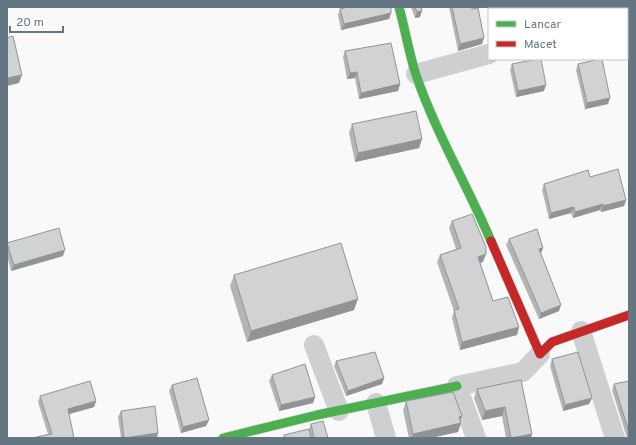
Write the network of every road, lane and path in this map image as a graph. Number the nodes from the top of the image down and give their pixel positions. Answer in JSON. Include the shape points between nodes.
{"nodes":[{"id":1,"x":399,"y":7,"type":"edge"},
{"id":2,"x":488,"y":54,"type":"edge"},
{"id":3,"x":416,"y":74,"type":"junction"},
{"id":4,"x":629,"y":315,"type":"edge"},
{"id":5,"x":581,"y":331,"type":"junction"},
{"id":6,"x":314,"y":345,"type":"dead end"},
{"id":7,"x":540,"y":354,"type":"junction"},
{"id":8,"x":457,"y":386,"type":"junction"},
{"id":9,"x":376,"y":403,"type":"junction"},
{"id":10,"x":339,"y":411,"type":"junction"},
{"id":11,"x":223,"y":438,"type":"edge"},
{"id":12,"x":386,"y":438,"type":"edge"},
{"id":13,"x":476,"y":438,"type":"edge"},
{"id":14,"x":615,"y":438,"type":"edge"}],
"edges":[{"from":1,"to":3,"type":"street"},
{"from":2,"to":3,"type":"street"},
{"from":3,"to":7,"type":"street","via":[[439,132],[476,206]]},
{"from":4,"to":5,"type":"street"},
{"from":5,"to":7,"type":"street","via":[[552,342]]},
{"from":5,"to":14,"type":"street"},
{"from":6,"to":10,"type":"street"},
{"from":7,"to":8,"type":"street","via":[[523,372]]},
{"from":8,"to":9,"type":"street"},
{"from":8,"to":13,"type":"street"},
{"from":9,"to":10,"type":"street"},
{"from":9,"to":12,"type":"street"},
{"from":10,"to":11,"type":"street"}]}
